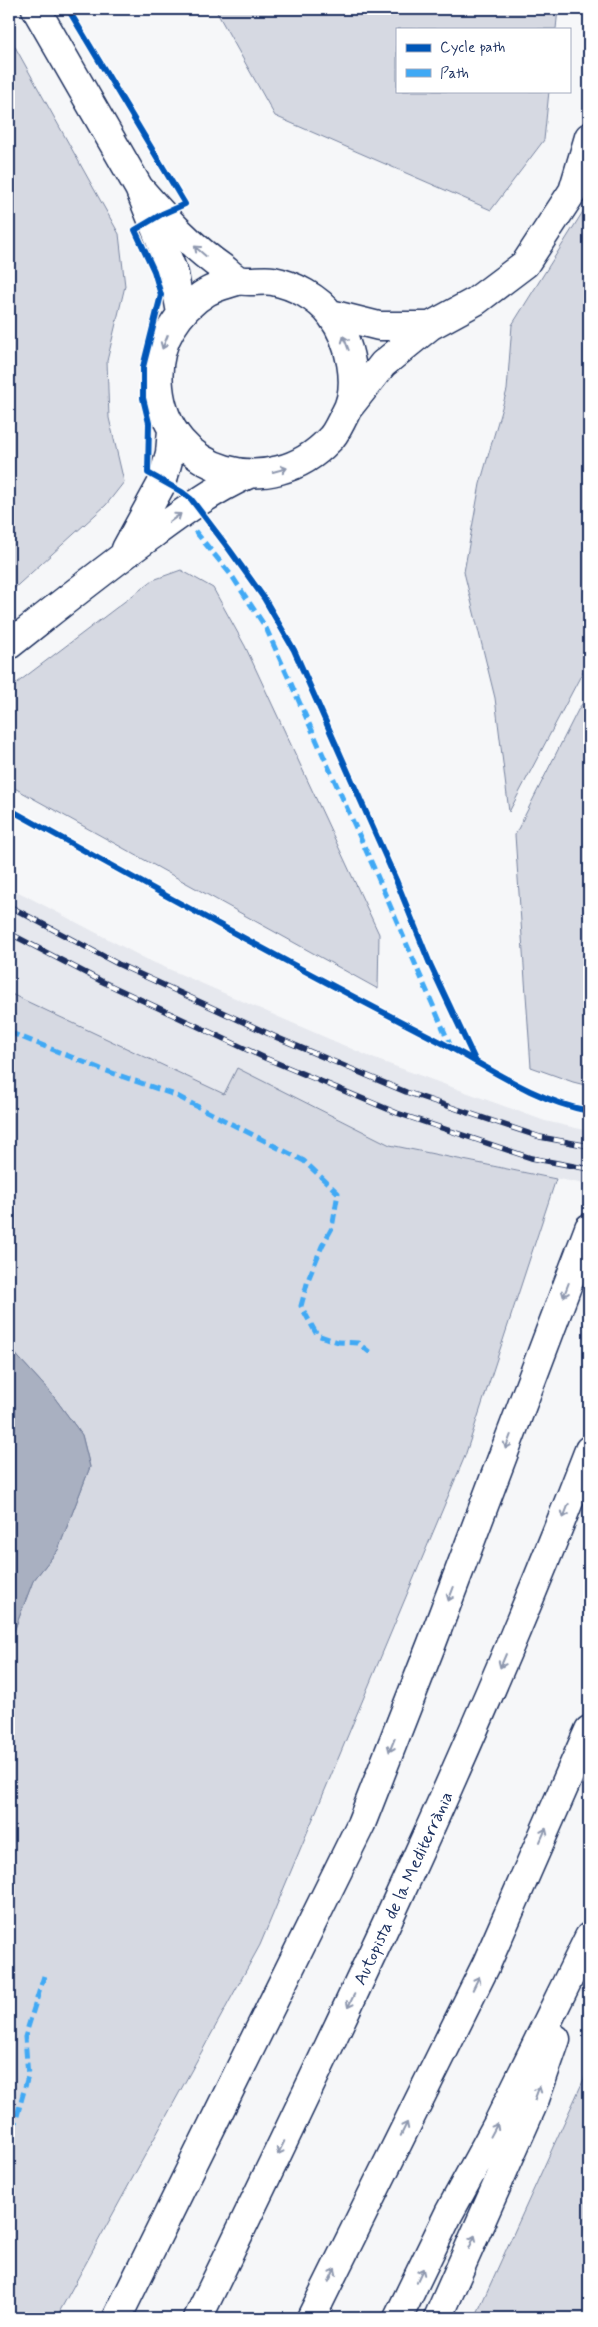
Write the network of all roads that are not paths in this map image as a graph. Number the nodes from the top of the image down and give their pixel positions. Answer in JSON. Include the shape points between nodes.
{"nodes":[{"id":1,"x":36,"y":9,"type":"edge"},
{"id":2,"x":589,"y":137,"type":"edge"},
{"id":3,"x":139,"y":188,"type":"junction"},
{"id":4,"x":239,"y":280,"type":"junction"},
{"id":5,"x":181,"y":313,"type":"junction"},
{"id":6,"x":330,"y":314,"type":"junction"},
{"id":7,"x":430,"y":326,"type":"junction"},
{"id":8,"x":347,"y":410,"type":"junction"},
{"id":9,"x":172,"y":430,"type":"junction"},
{"id":10,"x":249,"y":474,"type":"junction"},
{"id":11,"x":122,"y":556,"type":"junction"},
{"id":12,"x":9,"y":645,"type":"edge"},
{"id":13,"x":589,"y":1228,"type":"edge"},
{"id":14,"x":589,"y":1450,"type":"edge"},
{"id":15,"x":589,"y":1730,"type":"edge"},
{"id":16,"x":589,"y":1937,"type":"edge"},
{"id":17,"x":589,"y":1945,"type":"edge"},
{"id":18,"x":117,"y":2318,"type":"edge"},
{"id":19,"x":198,"y":2318,"type":"edge"},
{"id":20,"x":311,"y":2318,"type":"edge"},
{"id":21,"x":398,"y":2318,"type":"edge"},
{"id":22,"x":438,"y":2318,"type":"edge"}],
"edges":[{"from":1,"to":3,"type":"main road"},
{"from":2,"to":7,"type":"main road","via":[[574,191],[525,264],[476,301]]},
{"from":4,"to":3,"type":"main road","one_way":true,"via":[[181,235]]},
{"from":3,"to":5,"type":"main road","via":[[174,274]]},
{"from":4,"to":5,"type":"main road","via":[[207,292]]},
{"from":4,"to":6,"type":"main road","via":[[273,281],[305,292]]},
{"from":5,"to":9,"type":"main road","one_way":true,"via":[[163,342],[157,372],[160,402]]},
{"from":6,"to":7,"type":"main road","via":[[379,326]]},
{"from":8,"to":6,"type":"main road","one_way":true,"via":[[353,377],[348,343]]},
{"from":7,"to":8,"type":"main road","via":[[383,364]]},
{"from":10,"to":8,"type":"main road","one_way":true,"via":[[280,472],[307,460],[330,439]]},
{"from":9,"to":10,"type":"main road","via":[[193,453],[219,468]]},
{"from":9,"to":11,"type":"main road","via":[[162,483]]},
{"from":11,"to":10,"type":"main road","one_way":true,"via":[[204,497]]},
{"from":11,"to":12,"type":"main road"},
{"from":13,"to":18,"type":"main road","one_way":true,"via":[[361,1824]]},
{"from":14,"to":19,"type":"main road","name":"Autopista de la Mediterrània","one_way":true,"via":[[553,1545],[446,1795],[362,1978]]},
{"from":20,"to":15,"type":"main road","one_way":true,"via":[[486,1965]]},
{"from":21,"to":16,"type":"main road","one_way":true},
{"from":22,"to":17,"type":"main road","one_way":true,"via":[[534,2102]]}]}
